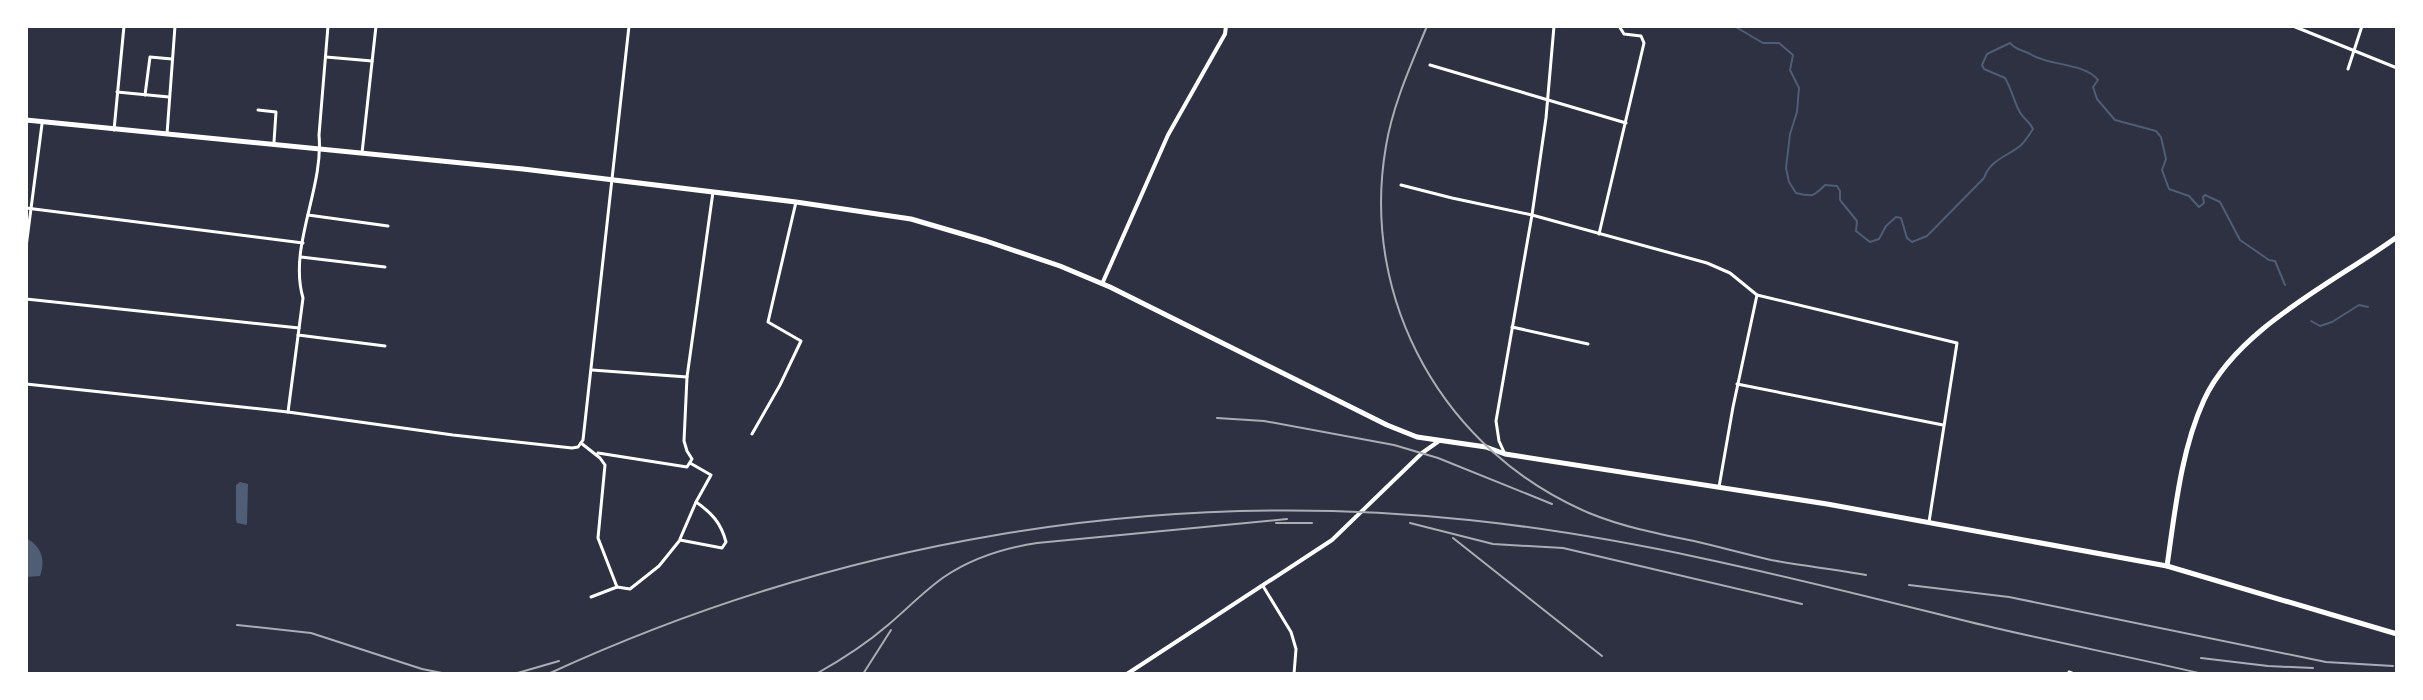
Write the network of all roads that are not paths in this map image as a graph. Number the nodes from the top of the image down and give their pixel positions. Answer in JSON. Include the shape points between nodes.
{"nodes":[{"id":1,"x":124,"y":26,"type":"edge"},
{"id":2,"x":175,"y":26,"type":"edge"},
{"id":3,"x":328,"y":26,"type":"edge"},
{"id":4,"x":376,"y":26,"type":"edge"},
{"id":5,"x":629,"y":26,"type":"edge"},
{"id":6,"x":1226,"y":26,"type":"edge"},
{"id":7,"x":1554,"y":26,"type":"edge"},
{"id":8,"x":1619,"y":26,"type":"edge"},
{"id":9,"x":2293,"y":26,"type":"edge"},
{"id":10,"x":2362,"y":26,"type":"edge"},
{"id":11,"x":2353,"y":51,"type":"junction"},
{"id":12,"x":326,"y":57,"type":"junction"},
{"id":13,"x":172,"y":59,"type":"junction"},
{"id":14,"x":372,"y":61,"type":"junction"},
{"id":15,"x":1430,"y":65,"type":"dead end"},
{"id":16,"x":2397,"y":68,"type":"edge"},
{"id":17,"x":2348,"y":69,"type":"dead end"},
{"id":18,"x":117,"y":92,"type":"junction"},
{"id":19,"x":145,"y":95,"type":"junction"},
{"id":20,"x":170,"y":97,"type":"junction"},
{"id":21,"x":1547,"y":100,"type":"junction"},
{"id":22,"x":258,"y":110,"type":"dead end"},
{"id":23,"x":26,"y":120,"type":"edge"},
{"id":24,"x":42,"y":122,"type":"junction"},
{"id":25,"x":1626,"y":123,"type":"junction"},
{"id":26,"x":114,"y":130,"type":"junction"},
{"id":27,"x":167,"y":134,"type":"junction"},
{"id":28,"x":274,"y":144,"type":"junction"},
{"id":29,"x":320,"y":148,"type":"junction"},
{"id":30,"x":362,"y":153,"type":"junction"},
{"id":31,"x":611,"y":180,"type":"junction"},
{"id":32,"x":1401,"y":185,"type":"dead end"},
{"id":33,"x":713,"y":192,"type":"junction"},
{"id":34,"x":796,"y":202,"type":"junction"},
{"id":35,"x":28,"y":209,"type":"edge"},
{"id":36,"x":308,"y":215,"type":"junction"},
{"id":37,"x":1532,"y":215,"type":"junction"},
{"id":38,"x":388,"y":226,"type":"dead end"},
{"id":39,"x":1599,"y":234,"type":"junction"},
{"id":40,"x":2397,"y":237,"type":"edge"},
{"id":41,"x":303,"y":243,"type":"junction"},
{"id":42,"x":26,"y":247,"type":"edge"},
{"id":43,"x":301,"y":257,"type":"junction"},
{"id":44,"x":385,"y":267,"type":"dead end"},
{"id":45,"x":1102,"y":284,"type":"junction"},
{"id":46,"x":1757,"y":295,"type":"junction"},
{"id":47,"x":26,"y":299,"type":"edge"},
{"id":48,"x":1512,"y":327,"type":"junction"},
{"id":49,"x":299,"y":328,"type":"junction"},
{"id":50,"x":298,"y":335,"type":"junction"},
{"id":51,"x":1588,"y":344,"type":"dead end"},
{"id":52,"x":385,"y":346,"type":"dead end"},
{"id":53,"x":590,"y":370,"type":"junction"},
{"id":54,"x":687,"y":377,"type":"junction"},
{"id":55,"x":26,"y":384,"type":"edge"},
{"id":56,"x":1737,"y":384,"type":"junction"},
{"id":57,"x":288,"y":412,"type":"junction"},
{"id":58,"x":1943,"y":425,"type":"junction"},
{"id":59,"x":752,"y":434,"type":"dead end"},
{"id":60,"x":1439,"y":441,"type":"junction"},
{"id":61,"x":582,"y":442,"type":"junction"},
{"id":62,"x":598,"y":453,"type":"dead end"},
{"id":63,"x":1505,"y":454,"type":"junction"},
{"id":64,"x":691,"y":461,"type":"junction"},
{"id":65,"x":1719,"y":487,"type":"junction"},
{"id":66,"x":696,"y":502,"type":"junction"},
{"id":67,"x":1929,"y":522,"type":"junction"},
{"id":68,"x":679,"y":542,"type":"junction"},
{"id":69,"x":2167,"y":566,"type":"junction"},
{"id":70,"x":1262,"y":585,"type":"junction"},
{"id":71,"x":617,"y":587,"type":"junction"},
{"id":72,"x":591,"y":597,"type":"dead end"},
{"id":73,"x":2397,"y":634,"type":"edge"},
{"id":74,"x":1127,"y":674,"type":"edge"},
{"id":75,"x":1294,"y":674,"type":"edge"}],
"edges":[{"from":1,"to":18,"type":"street"},
{"from":2,"to":13,"type":"street"},
{"from":3,"to":12,"type":"street"},
{"from":4,"to":14,"type":"street"},
{"from":5,"to":31,"type":"street"},
{"from":6,"to":45,"type":"street","via":[[1168,135]]},
{"from":7,"to":21,"type":"street"},
{"from":8,"to":25,"type":"street","via":[[1624,34],[1641,36],[1644,43]]},
{"from":9,"to":11,"type":"street"},
{"from":10,"to":11,"type":"street"},
{"from":11,"to":16,"type":"street"},
{"from":11,"to":17,"type":"street"},
{"from":12,"to":14,"type":"street"},
{"from":12,"to":29,"type":"street"},
{"from":13,"to":19,"type":"street","via":[[150,57]]},
{"from":13,"to":20,"type":"street"},
{"from":14,"to":30,"type":"street"},
{"from":15,"to":21,"type":"street"},
{"from":18,"to":19,"type":"street"},
{"from":18,"to":26,"type":"street"},
{"from":19,"to":20,"type":"street"},
{"from":20,"to":27,"type":"street"},
{"from":21,"to":25,"type":"street"},
{"from":21,"to":37,"type":"street"},
{"from":22,"to":28,"type":"street","via":[[276,112]]},
{"from":23,"to":24,"type":"main road"},
{"from":24,"to":26,"type":"main road"},
{"from":24,"to":35,"type":"street"},
{"from":25,"to":39,"type":"street"},
{"from":26,"to":27,"type":"main road"},
{"from":27,"to":28,"type":"main road"},
{"from":28,"to":29,"type":"main road"},
{"from":29,"to":30,"type":"main road"},
{"from":29,"to":36,"type":"street"},
{"from":30,"to":31,"type":"main road"},
{"from":31,"to":33,"type":"main road"},
{"from":31,"to":53,"type":"street"},
{"from":32,"to":37,"type":"street"},
{"from":33,"to":34,"type":"main road"},
{"from":33,"to":54,"type":"street"},
{"from":34,"to":45,"type":"main road","via":[[922,222]]},
{"from":34,"to":59,"type":"street","via":[[768,322],[801,341]]},
{"from":35,"to":41,"type":"street"},
{"from":35,"to":42,"type":"street"},
{"from":36,"to":38,"type":"street"},
{"from":36,"to":41,"type":"street"},
{"from":37,"to":39,"type":"street"},
{"from":37,"to":48,"type":"street"},
{"from":39,"to":46,"type":"street","via":[[1720,268]]},
{"from":40,"to":69,"type":"main road","via":[[2275,319],[2227,363],[2204,399],[2184,466]]},
{"from":41,"to":43,"type":"street"},
{"from":43,"to":44,"type":"street"},
{"from":43,"to":49,"type":"street"},
{"from":45,"to":60,"type":"main road","via":[[1387,425]]},
{"from":46,"to":56,"type":"street"},
{"from":46,"to":58,"type":"street","via":[[1957,343]]},
{"from":47,"to":49,"type":"street"},
{"from":48,"to":51,"type":"street"},
{"from":48,"to":63,"type":"street","via":[[1496,421]]},
{"from":49,"to":50,"type":"street"},
{"from":50,"to":52,"type":"street"},
{"from":50,"to":57,"type":"street"},
{"from":53,"to":54,"type":"street"},
{"from":53,"to":61,"type":"street"},
{"from":54,"to":64,"type":"street","via":[[684,441]]},
{"from":55,"to":57,"type":"street"},
{"from":56,"to":58,"type":"street"},
{"from":56,"to":65,"type":"street"},
{"from":57,"to":61,"type":"street","via":[[572,448]]},
{"from":58,"to":67,"type":"street"},
{"from":60,"to":63,"type":"main road"},
{"from":60,"to":70,"type":"street","via":[[1332,540]]},
{"from":61,"to":71,"type":"street","via":[[605,465],[598,538]]},
{"from":62,"to":64,"type":"street","via":[[687,467]]},
{"from":63,"to":65,"type":"main road"},
{"from":64,"to":66,"type":"street","via":[[711,475]]},
{"from":65,"to":67,"type":"main road"},
{"from":66,"to":68,"type":"street"},
{"from":66,"to":68,"type":"street","via":[[722,525],[726,542],[722,548]]},
{"from":67,"to":69,"type":"main road"},
{"from":68,"to":71,"type":"street","via":[[630,589]]},
{"from":69,"to":73,"type":"main road"},
{"from":70,"to":74,"type":"street"},
{"from":70,"to":75,"type":"street","via":[[1291,632]]},
{"from":71,"to":72,"type":"street"}]}
